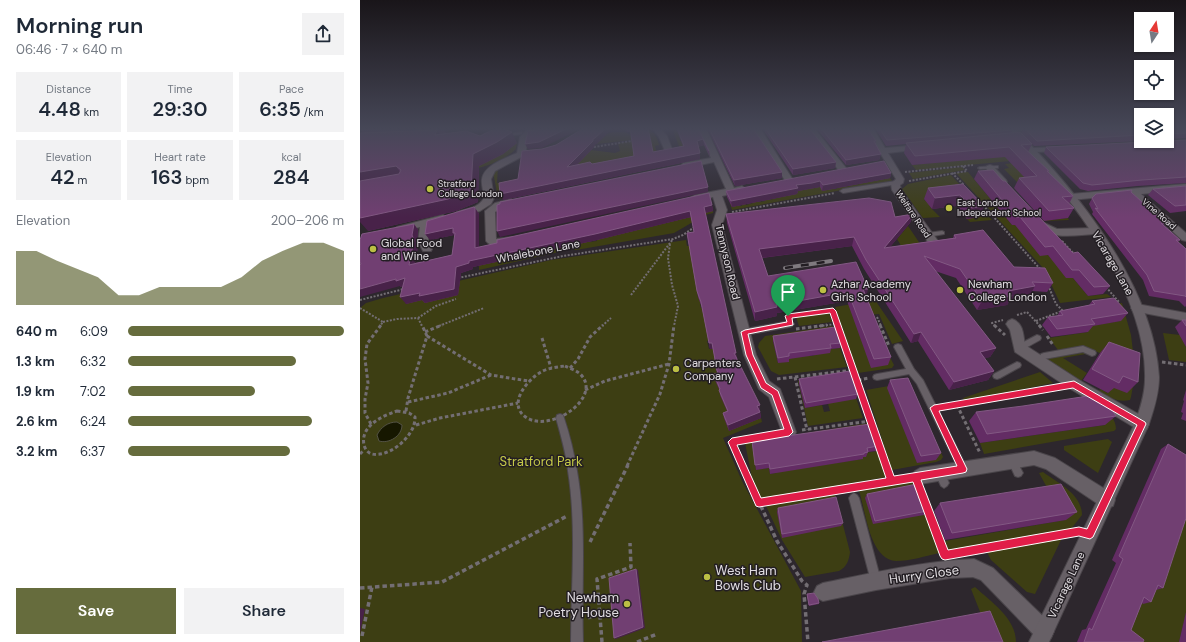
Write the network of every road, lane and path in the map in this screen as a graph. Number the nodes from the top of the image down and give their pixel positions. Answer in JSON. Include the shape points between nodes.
{"nodes":[{"id":1,"x":511,"y":158,"type":"edge"},
{"id":2,"x":775,"y":158,"type":"edge"},
{"id":3,"x":836,"y":158,"type":"edge"},
{"id":4,"x":888,"y":158,"type":"edge"},
{"id":5,"x":1040,"y":158,"type":"edge"},
{"id":6,"x":717,"y":159,"type":"joint"},
{"id":7,"x":674,"y":168,"type":"edge"},
{"id":8,"x":980,"y":168,"type":"dead end"},
{"id":9,"x":993,"y":168,"type":"joint"},
{"id":10,"x":896,"y":172,"type":"junction"},
{"id":11,"x":829,"y":173,"type":"edge"},
{"id":12,"x":952,"y":173,"type":"junction"},
{"id":13,"x":789,"y":180,"type":"edge"},
{"id":14,"x":898,"y":182,"type":"junction"},
{"id":15,"x":753,"y":187,"type":"edge"},
{"id":16,"x":1186,"y":187,"type":"edge"},
{"id":17,"x":1008,"y":188,"type":"edge"},
{"id":18,"x":732,"y":191,"type":"junction"},
{"id":19,"x":843,"y":191,"type":"joint"},
{"id":20,"x":969,"y":191,"type":"edge"},
{"id":21,"x":1133,"y":191,"type":"junction"},
{"id":22,"x":717,"y":194,"type":"junction"},
{"id":23,"x":1071,"y":197,"type":"junction"},
{"id":24,"x":523,"y":200,"type":"edge"},
{"id":25,"x":687,"y":200,"type":"edge"},
{"id":26,"x":979,"y":202,"type":"edge"},
{"id":27,"x":490,"y":205,"type":"junction"},
{"id":28,"x":730,"y":212,"type":"edge"},
{"id":29,"x":1030,"y":214,"type":"edge"},
{"id":30,"x":425,"y":223,"type":"junction"},
{"id":31,"x":701,"y":223,"type":"edge"},
{"id":32,"x":390,"y":231,"type":"edge"},
{"id":33,"x":1095,"y":231,"type":"junction"},
{"id":34,"x":942,"y":233,"type":"dead end"},
{"id":35,"x":1054,"y":234,"type":"junction"},
{"id":36,"x":522,"y":238,"type":"edge"},
{"id":37,"x":1186,"y":238,"type":"edge"},
{"id":38,"x":673,"y":239,"type":"junction"},
{"id":39,"x":931,"y":239,"type":"joint"},
{"id":40,"x":670,"y":244,"type":"junction"},
{"id":41,"x":427,"y":249,"type":"dead end"},
{"id":42,"x":1078,"y":258,"type":"edge"},
{"id":43,"x":1044,"y":276,"type":"edge"},
{"id":44,"x":457,"y":278,"type":"edge"},
{"id":45,"x":1047,"y":283,"type":"edge"},
{"id":46,"x":1104,"y":286,"type":"edge"},
{"id":47,"x":405,"y":289,"type":"edge"},
{"id":48,"x":631,"y":295,"type":"dead end"},
{"id":49,"x":456,"y":298,"type":"dead end"},
{"id":50,"x":360,"y":300,"type":"edge"},
{"id":51,"x":1119,"y":302,"type":"junction"},
{"id":52,"x":1112,"y":303,"type":"edge"},
{"id":53,"x":1135,"y":304,"type":"junction"},
{"id":54,"x":360,"y":308,"type":"edge"},
{"id":55,"x":484,"y":308,"type":"dead end"},
{"id":56,"x":1070,"y":310,"type":"edge"},
{"id":57,"x":1063,"y":311,"type":"junction"},
{"id":58,"x":877,"y":317,"type":"dead end"},
{"id":59,"x":1186,"y":317,"type":"edge"},
{"id":60,"x":418,"y":318,"type":"junction"},
{"id":61,"x":610,"y":318,"type":"dead end"},
{"id":62,"x":1036,"y":321,"type":"dead end"},
{"id":63,"x":383,"y":322,"type":"junction"},
{"id":64,"x":790,"y":324,"type":"junction"},
{"id":65,"x":837,"y":324,"type":"junction"},
{"id":66,"x":1012,"y":324,"type":"dead end"},
{"id":67,"x":425,"y":332,"type":"junction"},
{"id":68,"x":745,"y":332,"type":"junction"},
{"id":69,"x":427,"y":336,"type":"junction"},
{"id":70,"x":542,"y":338,"type":"dead end"},
{"id":71,"x":1037,"y":338,"type":"dead end"},
{"id":72,"x":898,"y":347,"type":"joint"},
{"id":73,"x":1019,"y":348,"type":"junction"},
{"id":74,"x":1092,"y":353,"type":"dead end"},
{"id":75,"x":1044,"y":356,"type":"dead end"},
{"id":76,"x":1152,"y":360,"type":"junction"},
{"id":77,"x":669,"y":364,"type":"junction"},
{"id":78,"x":1017,"y":365,"type":"dead end"},
{"id":79,"x":1186,"y":365,"type":"edge"},
{"id":80,"x":550,"y":368,"type":"junction"},
{"id":81,"x":570,"y":368,"type":"junction"},
{"id":82,"x":854,"y":370,"type":"junction"},
{"id":83,"x":911,"y":371,"type":"junction"},
{"id":84,"x":491,"y":375,"type":"junction"},
{"id":85,"x":998,"y":376,"type":"dead end"},
{"id":86,"x":795,"y":377,"type":"junction"},
{"id":87,"x":877,"y":377,"type":"dead end"},
{"id":88,"x":528,"y":380,"type":"junction"},
{"id":89,"x":762,"y":380,"type":"junction"},
{"id":90,"x":1074,"y":384,"type":"junction"},
{"id":91,"x":585,"y":390,"type":"junction"},
{"id":92,"x":408,"y":402,"type":"junction"},
{"id":93,"x":518,"y":402,"type":"junction"},
{"id":94,"x":957,"y":405,"type":"junction"},
{"id":95,"x":934,"y":408,"type":"junction"},
{"id":96,"x":406,"y":411,"type":"junction"},
{"id":97,"x":560,"y":418,"type":"junction"},
{"id":98,"x":871,"y":421,"type":"junction"},
{"id":99,"x":371,"y":424,"type":"junction"},
{"id":100,"x":1142,"y":424,"type":"junction"},
{"id":101,"x":416,"y":425,"type":"junction"},
{"id":102,"x":807,"y":430,"type":"junction"},
{"id":103,"x":789,"y":432,"type":"junction"},
{"id":104,"x":361,"y":438,"type":"edge"},
{"id":105,"x":364,"y":450,"type":"junction"},
{"id":106,"x":360,"y":454,"type":"edge"},
{"id":107,"x":986,"y":466,"type":"junction"},
{"id":108,"x":963,"y":469,"type":"junction"},
{"id":109,"x":918,"y":477,"type":"junction"},
{"id":110,"x":891,"y":481,"type":"junction"},
{"id":111,"x":854,"y":498,"type":"dead end"},
{"id":112,"x":1107,"y":500,"type":"junction"},
{"id":113,"x":759,"y":503,"type":"junction"},
{"id":114,"x":577,"y":510,"type":"junction"},
{"id":115,"x":1090,"y":534,"type":"junction"},
{"id":116,"x":630,"y":543,"type":"dead end"},
{"id":117,"x":589,"y":544,"type":"dead end"},
{"id":118,"x":947,"y":562,"type":"junction"},
{"id":119,"x":876,"y":581,"type":"junction"},
{"id":120,"x":372,"y":587,"type":"junction"},
{"id":121,"x":360,"y":588,"type":"edge"},
{"id":122,"x":823,"y":592,"type":"dead end"},
{"id":123,"x":657,"y":634,"type":"dead end"},
{"id":124,"x":362,"y":636,"type":"dead end"},
{"id":125,"x":1042,"y":636,"type":"edge"},
{"id":126,"x":577,"y":642,"type":"edge"},
{"id":127,"x":602,"y":642,"type":"edge"},
{"id":128,"x":637,"y":642,"type":"edge"},
{"id":129,"x":808,"y":642,"type":"edge"}],
"edges":[{"from":1,"to":27,"type":"street","via":[[488,172],[486,181]]},
{"from":2,"to":13,"type":"street"},
{"from":3,"to":11,"type":"street","via":[[846,169]]},
{"from":4,"to":10,"type":"street","name":"Welfare Road"},
{"from":5,"to":23,"type":"street","name":"Vicarage Lane"},
{"from":6,"to":7,"type":"street"},
{"from":6,"to":18,"type":"street"},
{"from":8,"to":9,"type":"lane"},
{"from":9,"to":17,"type":"street"},
{"from":10,"to":12,"type":"path","via":[[963,166],[967,170]]},
{"from":10,"to":14,"type":"street","name":"Welfare Road"},
{"from":12,"to":14,"type":"path"},
{"from":12,"to":20,"type":"path"},
{"from":14,"to":19,"type":"lane"},
{"from":14,"to":39,"type":"street","name":"Welfare Road","via":[[897,190]]},
{"from":15,"to":18,"type":"street"},
{"from":16,"to":21,"type":"street"},
{"from":18,"to":22,"type":"street"},
{"from":19,"to":28,"type":"path"},
{"from":21,"to":23,"type":"street"},
{"from":21,"to":37,"type":"street","name":"Vine Road"},
{"from":22,"to":25,"type":"street"},
{"from":22,"to":68,"type":"street","name":"Tennyson Road","via":[[722,210],[717,225]]},
{"from":23,"to":33,"type":"street","name":"Vicarage Lane"},
{"from":24,"to":27,"type":"street"},
{"from":26,"to":43,"type":"path"},
{"from":27,"to":30,"type":"street"},
{"from":27,"to":36,"type":"street","via":[[491,241],[494,243]]},
{"from":29,"to":35,"type":"street","via":[[1043,228]]},
{"from":30,"to":32,"type":"street"},
{"from":30,"to":41,"type":"street","via":[[423,241]]},
{"from":31,"to":38,"type":"path","name":"Whalebone Lane"},
{"from":33,"to":35,"type":"street"},
{"from":33,"to":53,"type":"street","name":"Vicarage Lane"},
{"from":34,"to":39,"type":"lane"},
{"from":35,"to":42,"type":"path"},
{"from":38,"to":40,"type":"path"},
{"from":38,"to":44,"type":"path","name":"Whalebone Lane","via":[[563,256]]},
{"from":40,"to":48,"type":"path"},
{"from":40,"to":77,"type":"path","via":[[668,258],[678,306]]},
{"from":45,"to":57,"type":"path","via":[[1056,304]]},
{"from":46,"to":51,"type":"path"},
{"from":47,"to":50,"type":"path"},
{"from":49,"to":60,"type":"path","via":[[436,306]]},
{"from":51,"to":52,"type":"path"},
{"from":51,"to":53,"type":"path"},
{"from":53,"to":59,"type":"street"},
{"from":53,"to":76,"type":"street","name":"Vicarage Lane","via":[[1146,333]]},
{"from":54,"to":63,"type":"path"},
{"from":55,"to":67,"type":"path"},
{"from":56,"to":57,"type":"path"},
{"from":57,"to":62,"type":"path"},
{"from":58,"to":72,"type":"path","via":[[890,348]]},
{"from":60,"to":63,"type":"path"},
{"from":60,"to":67,"type":"path"},
{"from":61,"to":81,"type":"path","via":[[590,337]]},
{"from":63,"to":99,"type":"path","via":[[367,344],[365,359],[368,383],[365,413]]},
{"from":64,"to":65,"type":"path","via":[[792,330]]},
{"from":64,"to":65,"type":"path","via":[[788,316],[833,311]]},
{"from":64,"to":68,"type":"lane"},
{"from":65,"to":82,"type":"path"},
{"from":66,"to":73,"type":"street","via":[[1016,328]]},
{"from":67,"to":69,"type":"path"},
{"from":68,"to":89,"type":"street","name":"Tennyson Road","via":[[750,355]]},
{"from":69,"to":84,"type":"path"},
{"from":69,"to":92,"type":"path"},
{"from":70,"to":80,"type":"path"},
{"from":71,"to":73,"type":"lane"},
{"from":72,"to":83,"type":"lane"},
{"from":73,"to":90,"type":"street"},
{"from":74,"to":75,"type":"lane","via":[[1083,349]]},
{"from":76,"to":79,"type":"path"},
{"from":76,"to":100,"type":"street","name":"Vicarage Lane","via":[[1152,389]]},
{"from":77,"to":91,"type":"path","via":[[651,371],[599,382]]},
{"from":77,"to":117,"type":"path","via":[[660,394],[638,444]]},
{"from":78,"to":85,"type":"lane"},
{"from":80,"to":81,"type":"path"},
{"from":80,"to":88,"type":"path"},
{"from":81,"to":91,"type":"path","via":[[582,375],[586,383]]},
{"from":82,"to":86,"type":"path"},
{"from":82,"to":98,"type":"path"},
{"from":83,"to":87,"type":"lane"},
{"from":83,"to":95,"type":"lane"},
{"from":84,"to":88,"type":"path"},
{"from":84,"to":92,"type":"path","via":[[448,393]]},
{"from":86,"to":89,"type":"path"},
{"from":86,"to":102,"type":"path"},
{"from":88,"to":93,"type":"path","via":[[521,389]]},
{"from":89,"to":103,"type":"street","name":"Tennyson Road","via":[[764,385],[775,393]]},
{"from":90,"to":94,"type":"path"},
{"from":90,"to":100,"type":"street"},
{"from":91,"to":97,"type":"path","via":[[582,400]]},
{"from":92,"to":96,"type":"path"},
{"from":93,"to":97,"type":"path","via":[[518,408],[525,418],[535,422]]},
{"from":93,"to":101,"type":"path"},
{"from":94,"to":95,"type":"path"},
{"from":94,"to":107,"type":"path"},
{"from":95,"to":108,"type":"lane"},
{"from":96,"to":99,"type":"path","via":[[388,413]]},
{"from":96,"to":101,"type":"path","via":[[415,418]]},
{"from":97,"to":114,"type":"lane","via":[[574,473]]},
{"from":98,"to":102,"type":"path"},
{"from":98,"to":110,"type":"path"},
{"from":99,"to":104,"type":"path"},
{"from":100,"to":112,"type":"street","name":"Vicarage Lane"},
{"from":101,"to":105,"type":"path","via":[[403,443],[388,451],[370,454]]},
{"from":102,"to":103,"type":"path"},
{"from":103,"to":113,"type":"path","via":[[732,442]]},
{"from":104,"to":105,"type":"path"},
{"from":105,"to":106,"type":"path"},
{"from":107,"to":108,"type":"street"},
{"from":107,"to":112,"type":"street","via":[[1015,467],[1034,458],[1050,462]]},
{"from":108,"to":109,"type":"street","via":[[942,478]]},
{"from":109,"to":110,"type":"path"},
{"from":109,"to":118,"type":"path"},
{"from":110,"to":113,"type":"path"},
{"from":111,"to":119,"type":"lane","name":"Hurry Close"},
{"from":112,"to":115,"type":"street","name":"Vicarage Lane"},
{"from":113,"to":129,"type":"path","via":[[777,541],[807,585],[804,594]]},
{"from":114,"to":120,"type":"path","via":[[442,582]]},
{"from":114,"to":126,"type":"lane"},
{"from":115,"to":118,"type":"path","via":[[1079,531]]},
{"from":115,"to":125,"type":"street","name":"Vicarage Lane"},
{"from":116,"to":127,"type":"path","via":[[632,567],[596,579]]},
{"from":118,"to":119,"type":"street","name":"Hurry Close"},
{"from":118,"to":125,"type":"street","name":"Hurry Close","via":[[974,568],[987,574]]},
{"from":119,"to":122,"type":"street","name":"Hurry Close"},
{"from":120,"to":121,"type":"path"},
{"from":120,"to":124,"type":"path"},
{"from":123,"to":128,"type":"path"}]}
